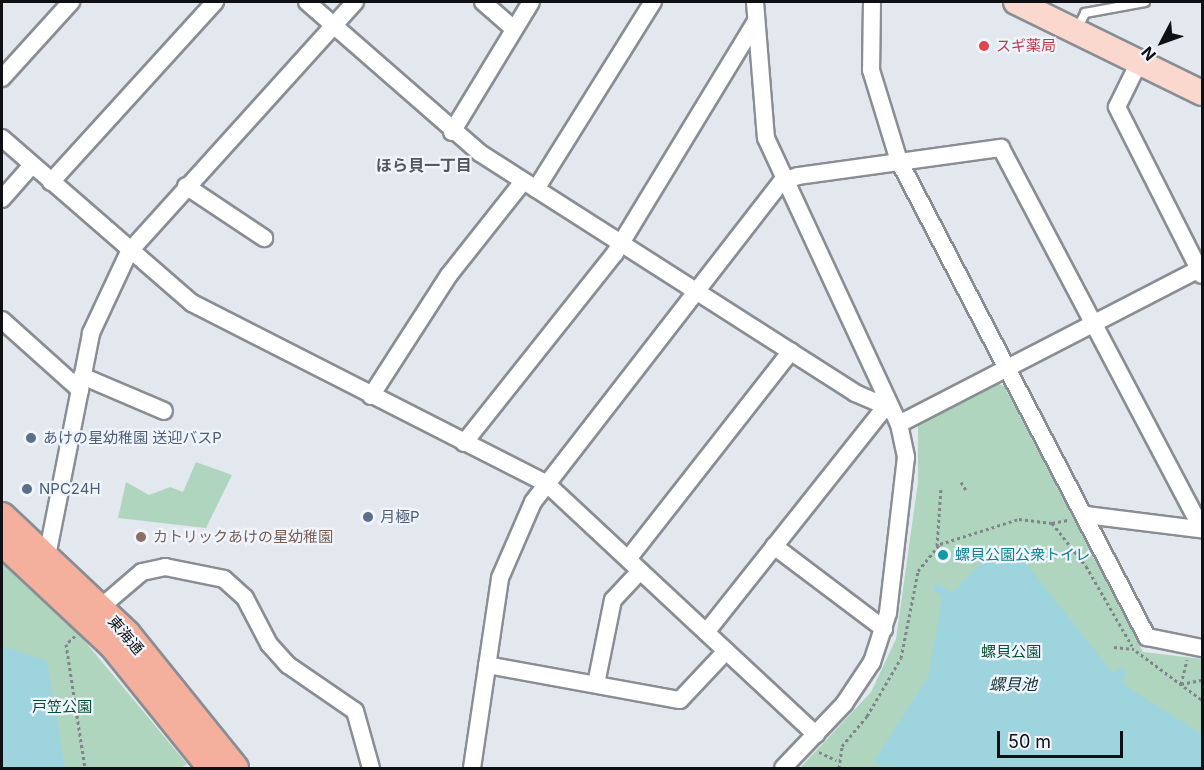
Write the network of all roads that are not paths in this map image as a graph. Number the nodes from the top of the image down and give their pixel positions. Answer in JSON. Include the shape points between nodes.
{"nodes":[{"id":1,"x":71,"y":2,"type":"edge"},
{"id":2,"x":215,"y":2,"type":"edge"},
{"id":3,"x":307,"y":2,"type":"edge"},
{"id":4,"x":355,"y":2,"type":"edge"},
{"id":5,"x":483,"y":2,"type":"edge"},
{"id":6,"x":531,"y":2,"type":"edge"},
{"id":7,"x":653,"y":2,"type":"edge"},
{"id":8,"x":755,"y":2,"type":"edge"},
{"id":9,"x":872,"y":2,"type":"edge"},
{"id":10,"x":1016,"y":2,"type":"edge"},
{"id":11,"x":1144,"y":2,"type":"edge"},
{"id":12,"x":755,"y":23,"type":"junction"},
{"id":13,"x":334,"y":25,"type":"junction"},
{"id":14,"x":514,"y":29,"type":"junction"},
{"id":15,"x":1077,"y":29,"type":"junction"},
{"id":16,"x":1140,"y":60,"type":"junction"},
{"id":17,"x":2,"y":78,"type":"edge"},
{"id":18,"x":1203,"y":93,"type":"edge"},
{"id":19,"x":452,"y":132,"type":"junction"},
{"id":20,"x":2,"y":138,"type":"edge"},
{"id":21,"x":899,"y":161,"type":"junction"},
{"id":22,"x":32,"y":165,"type":"junction"},
{"id":23,"x":782,"y":181,"type":"junction"},
{"id":24,"x":51,"y":182,"type":"junction"},
{"id":25,"x":186,"y":186,"type":"junction"},
{"id":26,"x":529,"y":186,"type":"junction"},
{"id":27,"x":2,"y":199,"type":"edge"},
{"id":28,"x":264,"y":238,"type":"dead end"},
{"id":29,"x":620,"y":242,"type":"junction"},
{"id":30,"x":129,"y":252,"type":"junction"},
{"id":31,"x":1200,"y":273,"type":"edge"},
{"id":32,"x":698,"y":291,"type":"junction"},
{"id":33,"x":2,"y":320,"type":"edge"},
{"id":34,"x":1095,"y":324,"type":"junction"},
{"id":35,"x":791,"y":351,"type":"junction"},
{"id":36,"x":1009,"y":367,"type":"junction"},
{"id":37,"x":81,"y":383,"type":"junction"},
{"id":38,"x":371,"y":396,"type":"junction"},
{"id":39,"x":886,"y":406,"type":"junction"},
{"id":40,"x":164,"y":411,"type":"dead end"},
{"id":41,"x":899,"y":424,"type":"junction"},
{"id":42,"x":464,"y":443,"type":"junction"},
{"id":43,"x":546,"y":483,"type":"junction"},
{"id":44,"x":2,"y":516,"type":"edge"},
{"id":45,"x":1081,"y":516,"type":"junction"},
{"id":46,"x":1201,"y":529,"type":"edge"},
{"id":47,"x":2,"y":542,"type":"edge"},
{"id":48,"x":774,"y":546,"type":"junction"},
{"id":49,"x":47,"y":556,"type":"junction"},
{"id":50,"x":634,"y":565,"type":"junction"},
{"id":51,"x":95,"y":615,"type":"junction"},
{"id":52,"x":884,"y":629,"type":"junction"},
{"id":53,"x":705,"y":632,"type":"junction"},
{"id":54,"x":726,"y":651,"type":"junction"},
{"id":55,"x":1195,"y":651,"type":"edge"},
{"id":56,"x":487,"y":665,"type":"junction"},
{"id":57,"x":596,"y":684,"type":"junction"},
{"id":58,"x":815,"y":742,"type":"junction"},
{"id":59,"x":212,"y":768,"type":"edge"},
{"id":60,"x":235,"y":768,"type":"edge"},
{"id":61,"x":371,"y":768,"type":"edge"},
{"id":62,"x":472,"y":768,"type":"edge"},
{"id":63,"x":783,"y":768,"type":"edge"}],
"edges":[{"from":1,"to":17,"type":"street"},
{"from":2,"to":24,"type":"street"},
{"from":3,"to":13,"type":"street"},
{"from":4,"to":13,"type":"street"},
{"from":5,"to":14,"type":"street"},
{"from":6,"to":14,"type":"street"},
{"from":7,"to":26,"type":"street"},
{"from":8,"to":12,"type":"street"},
{"from":9,"to":21,"type":"street","via":[[871,70]]},
{"from":10,"to":15,"type":"street"},
{"from":11,"to":15,"type":"lane","via":[[1085,12]]},
{"from":12,"to":23,"type":"street","via":[[760,109]]},
{"from":12,"to":29,"type":"street"},
{"from":13,"to":19,"type":"street"},
{"from":13,"to":25,"type":"street"},
{"from":14,"to":19,"type":"street"},
{"from":15,"to":16,"type":"street"},
{"from":16,"to":18,"type":"street"},
{"from":16,"to":31,"type":"street","via":[[1117,106]]},
{"from":19,"to":26,"type":"street"},
{"from":20,"to":22,"type":"street"},
{"from":21,"to":23,"type":"street"},
{"from":21,"to":34,"type":"street","via":[[1001,148]]},
{"from":21,"to":36,"type":"street"},
{"from":22,"to":24,"type":"street"},
{"from":22,"to":27,"type":"street"},
{"from":23,"to":32,"type":"street"},
{"from":23,"to":39,"type":"street"},
{"from":24,"to":30,"type":"street"},
{"from":25,"to":28,"type":"street"},
{"from":25,"to":30,"type":"street"},
{"from":26,"to":29,"type":"street"},
{"from":26,"to":38,"type":"street","via":[[449,275]]},
{"from":29,"to":32,"type":"street"},
{"from":29,"to":42,"type":"street"},
{"from":30,"to":37,"type":"street","via":[[102,305]]},
{"from":30,"to":38,"type":"street","via":[[192,303]]},
{"from":31,"to":34,"type":"street"},
{"from":32,"to":35,"type":"street"},
{"from":32,"to":43,"type":"street"},
{"from":33,"to":37,"type":"street"},
{"from":34,"to":36,"type":"street"},
{"from":34,"to":46,"type":"street"},
{"from":35,"to":39,"type":"street","via":[[855,393]]},
{"from":35,"to":50,"type":"street"},
{"from":36,"to":41,"type":"street"},
{"from":36,"to":45,"type":"street"},
{"from":37,"to":40,"type":"street"},
{"from":37,"to":49,"type":"street"},
{"from":38,"to":42,"type":"street"},
{"from":39,"to":41,"type":"street"},
{"from":39,"to":48,"type":"street"},
{"from":41,"to":52,"type":"street","via":[[905,476]]},
{"from":42,"to":43,"type":"street"},
{"from":43,"to":50,"type":"street"},
{"from":43,"to":56,"type":"street","via":[[507,558]]},
{"from":44,"to":49,"type":"main road","name":"東海通"},
{"from":45,"to":46,"type":"street"},
{"from":45,"to":55,"type":"street","via":[[1147,637]]},
{"from":47,"to":51,"type":"main road","name":"東海通"},
{"from":48,"to":52,"type":"street"},
{"from":48,"to":53,"type":"street"},
{"from":49,"to":51,"type":"main road","name":"東海通"},
{"from":50,"to":53,"type":"street"},
{"from":50,"to":57,"type":"street","via":[[613,600]]},
{"from":51,"to":59,"type":"main road","name":"東海通"},
{"from":51,"to":60,"type":"main road","name":"東海通"},
{"from":51,"to":61,"type":"street","via":[[142,572],[165,567],[224,579],[246,598],[269,644],[288,664],[354,711]]},
{"from":52,"to":58,"type":"street","via":[[858,687]]},
{"from":53,"to":54,"type":"street"},
{"from":54,"to":57,"type":"street","via":[[680,700]]},
{"from":54,"to":58,"type":"street"},
{"from":56,"to":57,"type":"street"},
{"from":56,"to":62,"type":"street"},
{"from":58,"to":63,"type":"street"}]}
